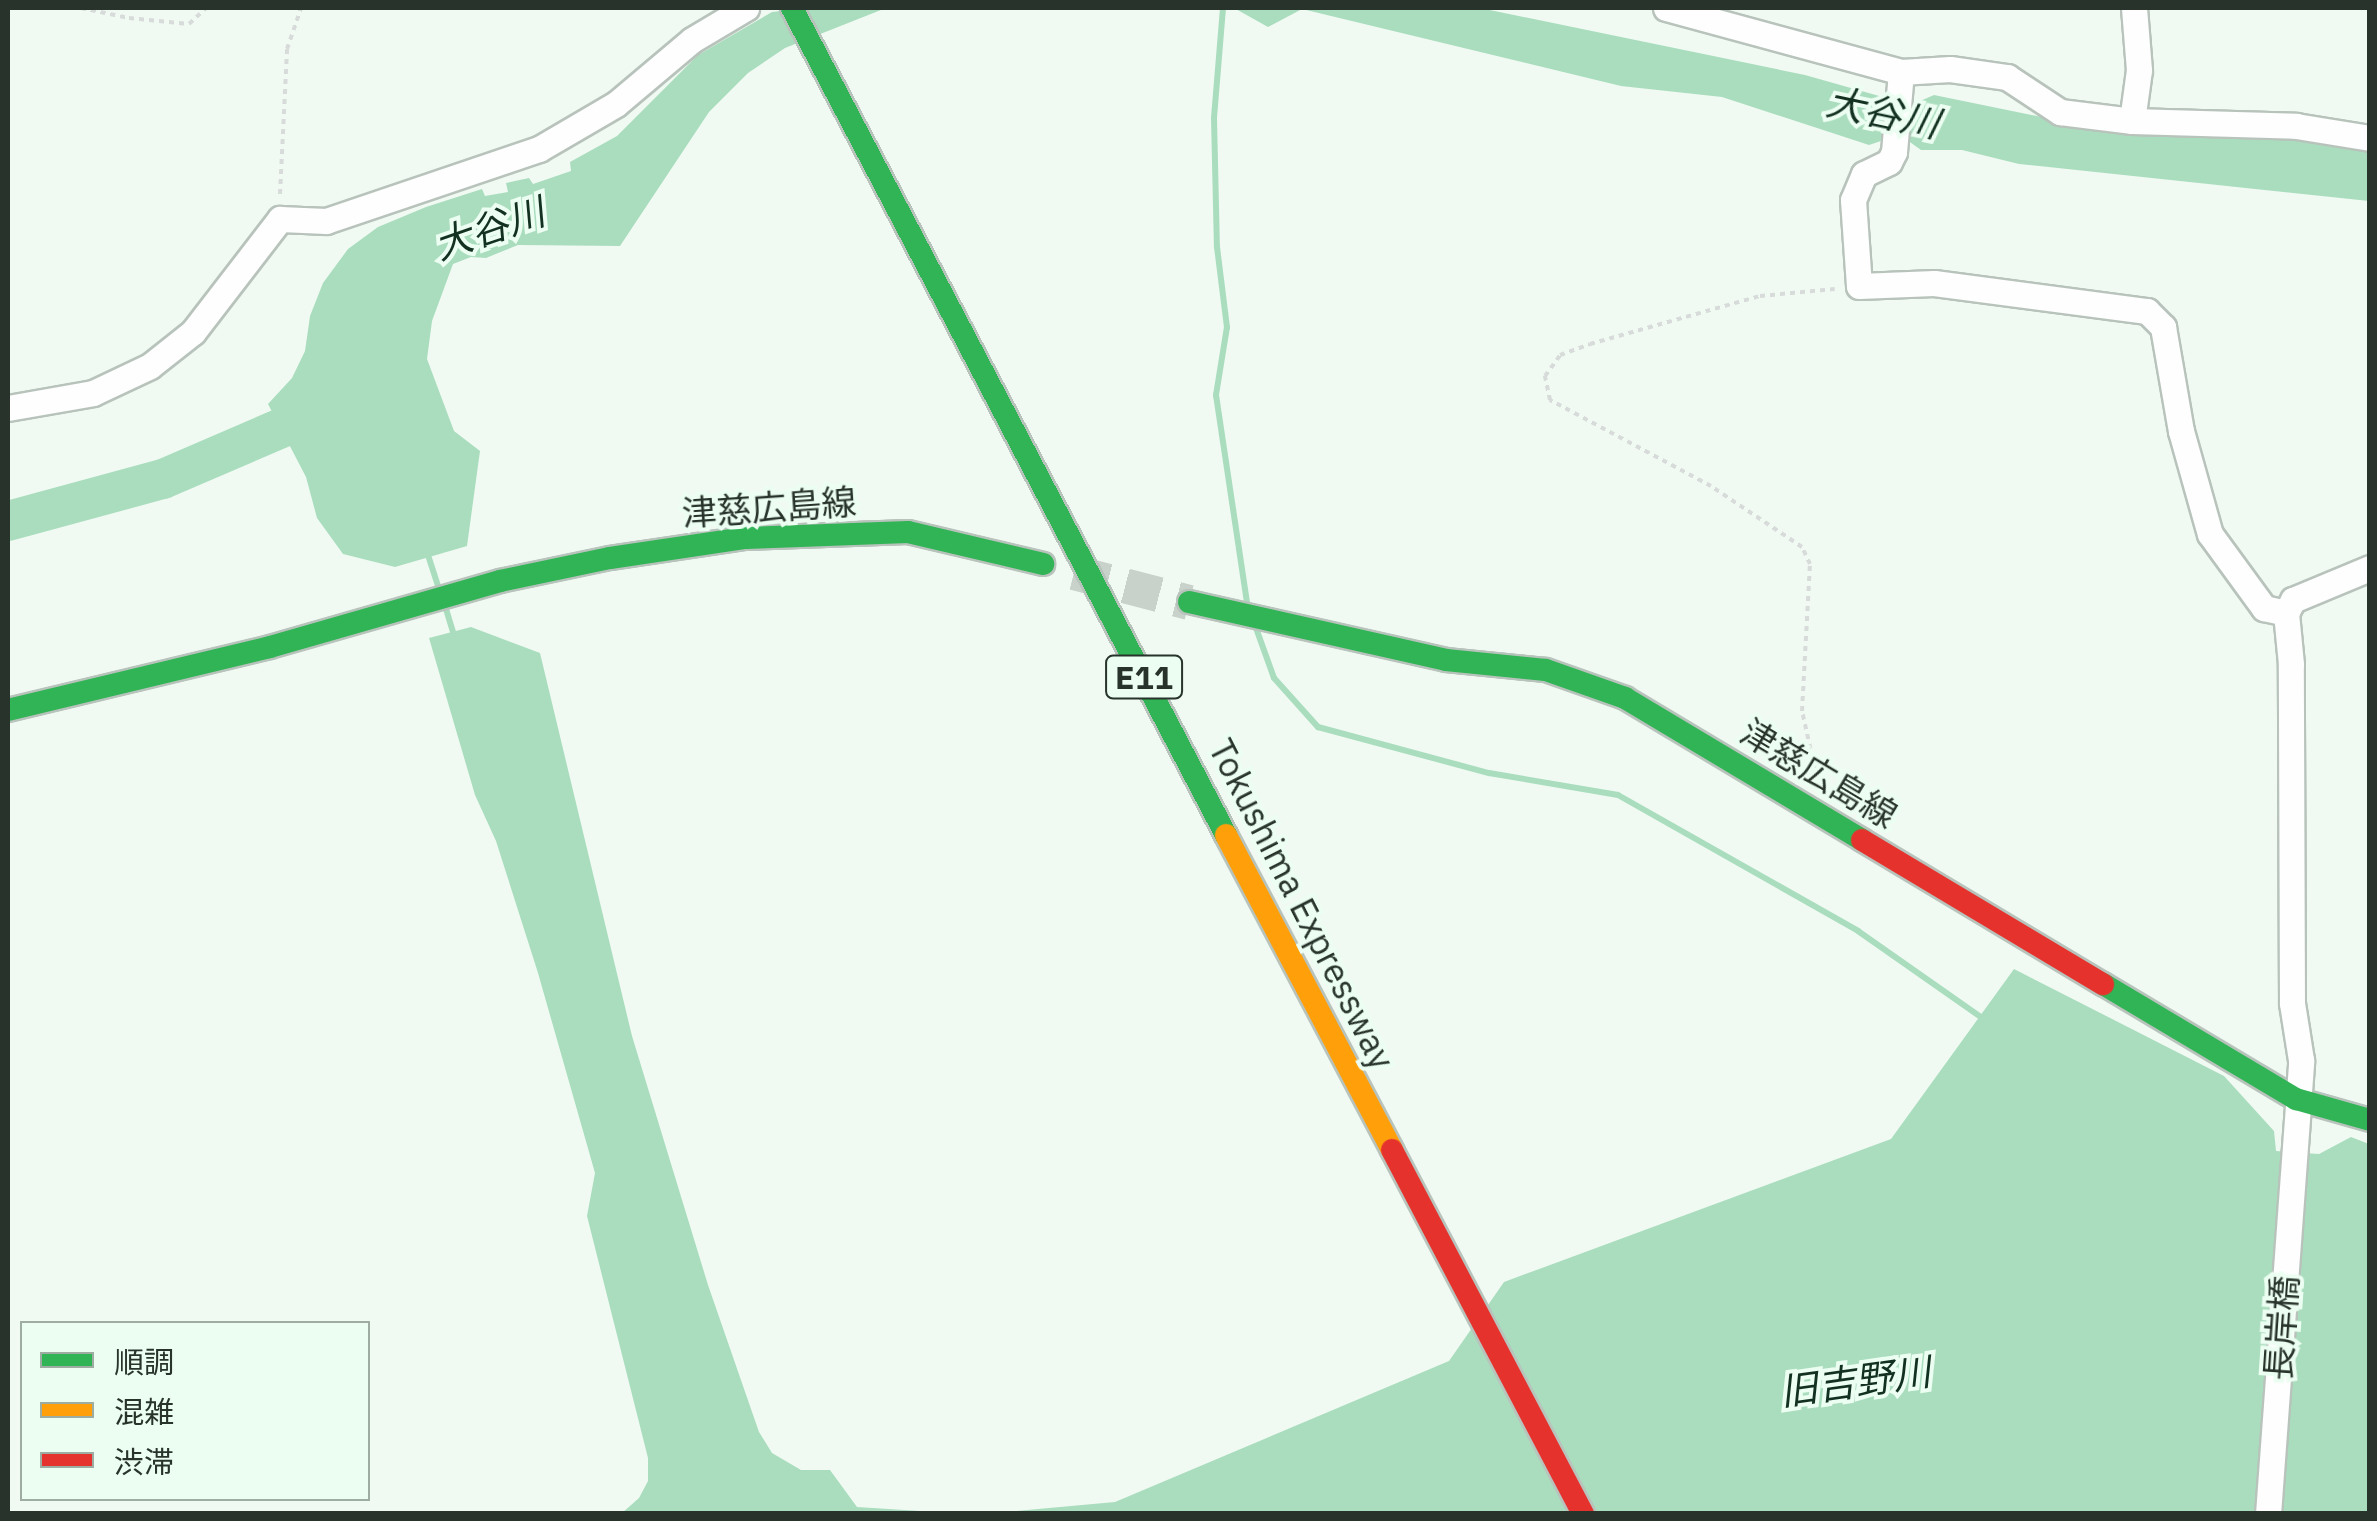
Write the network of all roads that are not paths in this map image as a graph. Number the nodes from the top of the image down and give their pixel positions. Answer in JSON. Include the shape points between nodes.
{"nodes":[{"id":1,"x":746,"y":8,"type":"edge"},
{"id":2,"x":792,"y":8,"type":"edge"},
{"id":3,"x":1666,"y":8,"type":"edge"},
{"id":4,"x":2134,"y":8,"type":"edge"},
{"id":5,"x":1900,"y":84,"type":"junction"},
{"id":6,"x":2132,"y":120,"type":"junction"},
{"id":7,"x":2370,"y":138,"type":"edge"},
{"id":8,"x":8,"y":408,"type":"edge"},
{"id":9,"x":1043,"y":564,"type":"dead end"},
{"id":10,"x":2370,"y":568,"type":"edge"},
{"id":11,"x":1189,"y":602,"type":"tunnel mouth"},
{"id":12,"x":2286,"y":614,"type":"junction"},
{"id":13,"x":8,"y":710,"type":"edge"},
{"id":14,"x":2296,"y":1100,"type":"junction"},
{"id":15,"x":2370,"y":1120,"type":"edge"},
{"id":16,"x":1583,"y":1514,"type":"edge"},
{"id":17,"x":2268,"y":1514,"type":"edge"}],
"edges":[{"from":1,"to":8,"type":"street","via":[[692,40],[616,104],[539,148],[326,221],[280,218],[194,332],[150,366],[93,393]]},
{"from":2,"to":16,"type":"main road","name":"Tokushima Expressway","number":"E11"},
{"from":3,"to":5,"type":"street"},
{"from":4,"to":6,"type":"street","via":[[2139,70]]},
{"from":5,"to":6,"type":"street","via":[[1950,69],[2007,77],[2060,112]]},
{"from":5,"to":12,"type":"street","via":[[1894,152],[1889,162],[1864,174],[1853,200],[1859,286],[1934,283],[2147,311],[2163,327],[2210,534],[2264,608]]},
{"from":6,"to":7,"type":"street","via":[[2296,126]]},
{"from":9,"to":13,"type":"main road","name":"津慈広島線","via":[[908,532],[746,538],[500,581],[270,647]]},
{"from":10,"to":12,"type":"street","via":[[2293,600]]},
{"from":11,"to":14,"type":"main road","name":"津慈広島線","via":[[1446,660],[1546,670],[1625,698]]},
{"from":12,"to":14,"type":"street","name":"長岸橋"},
{"from":14,"to":15,"type":"main road","name":"津慈広島線"},
{"from":14,"to":17,"type":"street","name":"長岸橋"}]}
